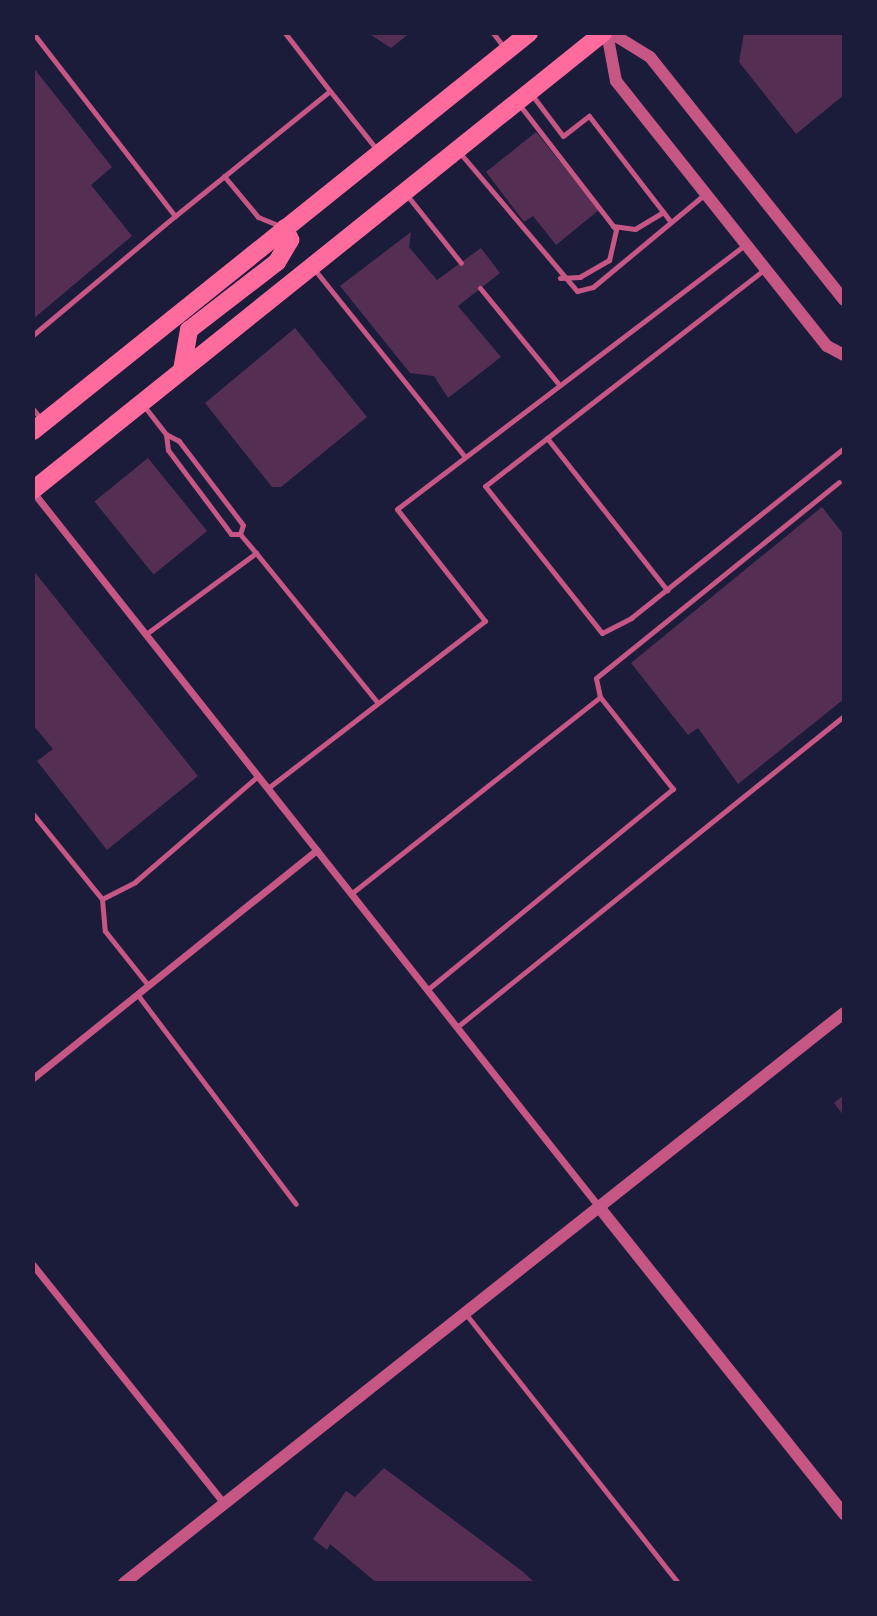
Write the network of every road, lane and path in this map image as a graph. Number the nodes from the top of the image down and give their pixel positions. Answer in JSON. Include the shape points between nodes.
{"nodes":[{"id":1,"x":33,"y":33,"type":"edge"},
{"id":2,"x":285,"y":33,"type":"edge"},
{"id":3,"x":493,"y":33,"type":"edge"},
{"id":4,"x":529,"y":33,"type":"edge"},
{"id":5,"x":607,"y":33,"type":"edge"},
{"id":6,"x":507,"y":51,"type":"junction"},
{"id":7,"x":330,"y":90,"type":"junction"},
{"id":8,"x":523,"y":97,"type":"junction"},
{"id":9,"x":458,"y":150,"type":"junction"},
{"id":10,"x":380,"y":153,"type":"junction"},
{"id":11,"x":224,"y":176,"type":"junction"},
{"id":12,"x":405,"y":192,"type":"junction"},
{"id":13,"x":704,"y":195,"type":"junction"},
{"id":14,"x":663,"y":212,"type":"junction"},
{"id":15,"x":175,"y":216,"type":"junction"},
{"id":16,"x":671,"y":222,"type":"junction"},
{"id":17,"x":613,"y":226,"type":"junction"},
{"id":18,"x":285,"y":228,"type":"junction"},
{"id":19,"x":745,"y":245,"type":"junction"},
{"id":20,"x":461,"y":263,"type":"dead end"},
{"id":21,"x":312,"y":266,"type":"junction"},
{"id":22,"x":765,"y":269,"type":"junction"},
{"id":23,"x":560,"y":278,"type":"junction"},
{"id":24,"x":480,"y":288,"type":"dead end"},
{"id":25,"x":844,"y":300,"type":"edge"},
{"id":26,"x":33,"y":335,"type":"edge"},
{"id":27,"x":844,"y":355,"type":"edge"},
{"id":28,"x":182,"y":370,"type":"junction"},
{"id":29,"x":557,"y":383,"type":"junction"},
{"id":30,"x":141,"y":403,"type":"junction"},
{"id":31,"x":37,"y":421,"type":"edge"},
{"id":32,"x":166,"y":434,"type":"junction"},
{"id":33,"x":547,"y":438,"type":"junction"},
{"id":34,"x":844,"y":448,"type":"edge"},
{"id":35,"x":463,"y":454,"type":"junction"},
{"id":36,"x":841,"y":480,"type":"edge"},
{"id":37,"x":844,"y":488,"type":"edge"},
{"id":38,"x":33,"y":491,"type":"edge"},
{"id":39,"x":240,"y":534,"type":"junction"},
{"id":40,"x":256,"y":553,"type":"junction"},
{"id":41,"x":667,"y":590,"type":"junction"},
{"id":42,"x":146,"y":634,"type":"junction"},
{"id":43,"x":600,"y":697,"type":"junction"},
{"id":44,"x":379,"y":703,"type":"junction"},
{"id":45,"x":844,"y":716,"type":"edge"},
{"id":46,"x":258,"y":776,"type":"junction"},
{"id":47,"x":268,"y":788,"type":"junction"},
{"id":48,"x":33,"y":814,"type":"edge"},
{"id":49,"x":317,"y":850,"type":"junction"},
{"id":50,"x":352,"y":893,"type":"junction"},
{"id":51,"x":102,"y":899,"type":"junction"},
{"id":52,"x":148,"y":985,"type":"junction"},
{"id":53,"x":427,"y":990,"type":"junction"},
{"id":54,"x":137,"y":994,"type":"junction"},
{"id":55,"x":844,"y":1013,"type":"edge"},
{"id":56,"x":457,"y":1027,"type":"junction"},
{"id":57,"x":33,"y":1078,"type":"edge"},
{"id":58,"x":296,"y":1204,"type":"dead end"},
{"id":59,"x":599,"y":1207,"type":"junction"},
{"id":60,"x":33,"y":1265,"type":"edge"},
{"id":61,"x":465,"y":1313,"type":"junction"},
{"id":62,"x":224,"y":1503,"type":"junction"},
{"id":63,"x":844,"y":1514,"type":"edge"},
{"id":64,"x":124,"y":1583,"type":"edge"},
{"id":65,"x":678,"y":1583,"type":"edge"}],
"edges":[{"from":1,"to":15,"type":"lane"},
{"from":2,"to":7,"type":"lane"},
{"from":3,"to":6,"type":"lane"},
{"from":4,"to":6,"type":"main road"},
{"from":5,"to":8,"type":"main road"},
{"from":5,"to":13,"type":"street","via":[[616,80]]},
{"from":5,"to":25,"type":"street","via":[[650,57]]},
{"from":6,"to":10,"type":"main road"},
{"from":7,"to":10,"type":"lane"},
{"from":7,"to":11,"type":"lane"},
{"from":8,"to":9,"type":"main road"},
{"from":8,"to":14,"type":"lane","via":[[564,136],[589,116]]},
{"from":8,"to":17,"type":"lane"},
{"from":9,"to":12,"type":"main road"},
{"from":9,"to":23,"type":"lane"},
{"from":10,"to":18,"type":"main road"},
{"from":11,"to":15,"type":"lane"},
{"from":11,"to":18,"type":"lane","via":[[258,217]]},
{"from":12,"to":20,"type":"lane"},
{"from":12,"to":21,"type":"main road"},
{"from":13,"to":16,"type":"lane"},
{"from":13,"to":19,"type":"street"},
{"from":14,"to":16,"type":"lane"},
{"from":14,"to":17,"type":"lane","via":[[635,229]]},
{"from":15,"to":26,"type":"lane"},
{"from":16,"to":23,"type":"lane","via":[[593,287],[577,291]]},
{"from":17,"to":23,"type":"lane","via":[[616,248],[609,260],[580,277]]},
{"from":18,"to":28,"type":"main road","via":[[289,240],[277,262],[189,330]]},
{"from":18,"to":31,"type":"main road"},
{"from":19,"to":22,"type":"street"},
{"from":19,"to":29,"type":"lane","via":[[595,362]]},
{"from":21,"to":28,"type":"main road"},
{"from":21,"to":35,"type":"lane"},
{"from":22,"to":27,"type":"street","via":[[827,346]]},
{"from":22,"to":33,"type":"lane"},
{"from":24,"to":29,"type":"lane"},
{"from":28,"to":30,"type":"main road"},
{"from":29,"to":35,"type":"lane"},
{"from":30,"to":32,"type":"lane"},
{"from":30,"to":38,"type":"main road"},
{"from":32,"to":39,"type":"lane","via":[[179,441],[243,525]]},
{"from":32,"to":39,"type":"lane","via":[[168,450],[231,534]]},
{"from":33,"to":41,"type":"lane"},
{"from":33,"to":41,"type":"lane","via":[[485,486],[602,633]]},
{"from":34,"to":41,"type":"lane"},
{"from":35,"to":44,"type":"lane","via":[[397,509],[485,621]]},
{"from":36,"to":37,"type":"lane"},
{"from":36,"to":43,"type":"lane","via":[[596,678]]},
{"from":38,"to":42,"type":"street"},
{"from":39,"to":40,"type":"lane"},
{"from":40,"to":42,"type":"lane"},
{"from":40,"to":44,"type":"lane"},
{"from":42,"to":46,"type":"street"},
{"from":43,"to":50,"type":"lane"},
{"from":43,"to":53,"type":"lane","via":[[673,789]]},
{"from":44,"to":47,"type":"lane"},
{"from":45,"to":56,"type":"lane"},
{"from":46,"to":47,"type":"street"},
{"from":46,"to":51,"type":"lane","via":[[135,881]]},
{"from":47,"to":49,"type":"street"},
{"from":48,"to":51,"type":"lane"},
{"from":49,"to":50,"type":"street"},
{"from":49,"to":52,"type":"street"},
{"from":50,"to":53,"type":"street"},
{"from":51,"to":52,"type":"lane","via":[[106,931]]},
{"from":52,"to":54,"type":"street"},
{"from":53,"to":56,"type":"street"},
{"from":54,"to":57,"type":"street"},
{"from":54,"to":58,"type":"lane"},
{"from":55,"to":59,"type":"street"},
{"from":56,"to":59,"type":"street"},
{"from":59,"to":61,"type":"street"},
{"from":59,"to":63,"type":"street"},
{"from":60,"to":62,"type":"street"},
{"from":61,"to":62,"type":"street"},
{"from":61,"to":65,"type":"lane"},
{"from":62,"to":64,"type":"street"}]}
